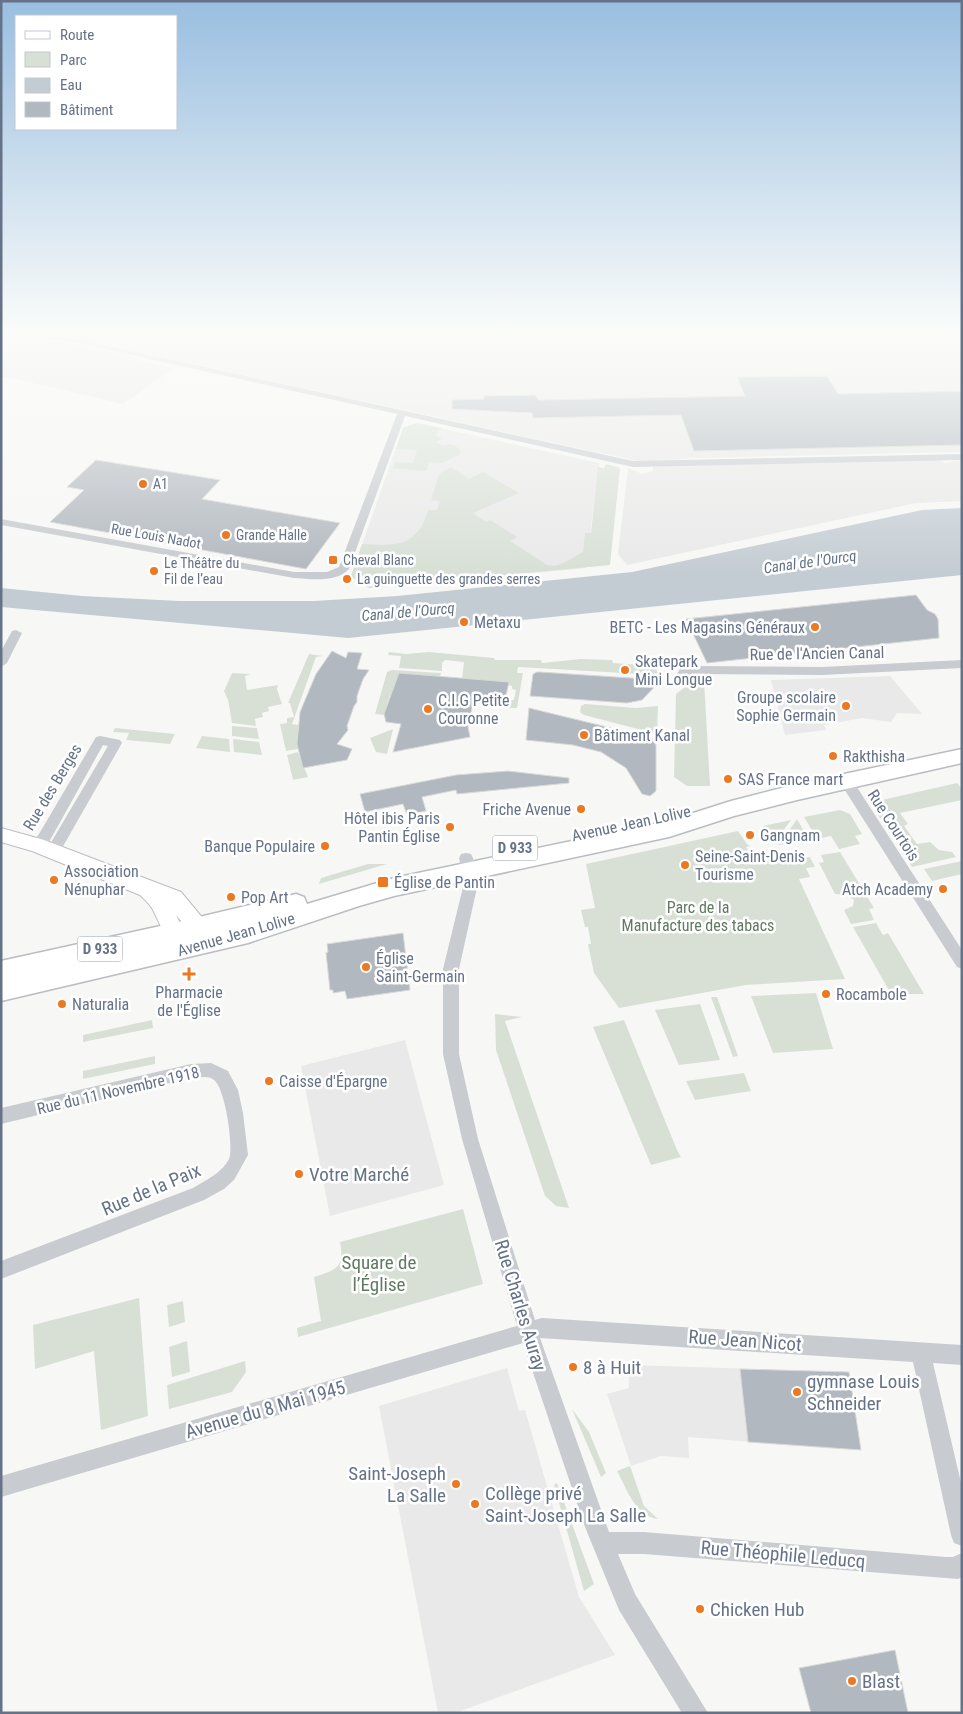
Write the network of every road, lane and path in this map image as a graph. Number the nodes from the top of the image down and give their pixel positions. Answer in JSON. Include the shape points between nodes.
{"nodes":[{"id":1,"x":402,"y":414,"type":"joint"},
{"id":2,"x":962,"y":457,"type":"edge"},
{"id":3,"x":1,"y":522,"type":"edge"},
{"id":4,"x":336,"y":574,"type":"joint"},
{"id":5,"x":16,"y":633,"type":"dead end"},
{"id":6,"x":1,"y":663,"type":"edge"},
{"id":7,"x":962,"y":664,"type":"edge"},
{"id":8,"x":682,"y":683,"type":"dead end"},
{"id":9,"x":962,"y":756,"type":"edge"},
{"id":10,"x":846,"y":781,"type":"junction"},
{"id":11,"x":1,"y":835,"type":"edge"},
{"id":12,"x":45,"y":848,"type":"junction"},
{"id":13,"x":468,"y":865,"type":"junction"},
{"id":14,"x":188,"y":936,"type":"junction"},
{"id":15,"x":962,"y":963,"type":"edge"},
{"id":16,"x":1,"y":971,"type":"edge"},
{"id":17,"x":1,"y":991,"type":"edge"},
{"id":18,"x":229,"y":1086,"type":"joint"},
{"id":19,"x":1,"y":1116,"type":"edge"},
{"id":20,"x":1,"y":1270,"type":"edge"},
{"id":21,"x":529,"y":1331,"type":"junction"},
{"id":22,"x":921,"y":1352,"type":"junction"},
{"id":23,"x":962,"y":1355,"type":"edge"},
{"id":24,"x":1,"y":1487,"type":"edge"},
{"id":25,"x":962,"y":1535,"type":"edge"},
{"id":26,"x":603,"y":1544,"type":"junction"},
{"id":27,"x":962,"y":1564,"type":"edge"},
{"id":28,"x":696,"y":1713,"type":"edge"}],
"edges":[{"from":1,"to":2,"type":"street","via":[[633,464]]},
{"from":1,"to":4,"type":"street","via":[[344,569]]},
{"from":3,"to":4,"type":"street","name":"Rue Louis Nadot","via":[[294,575]]},
{"from":5,"to":6,"type":"street"},
{"from":7,"to":8,"type":"street","name":"Rue de l'Ancien Canal","via":[[822,671],[694,670],[684,672]]},
{"from":9,"to":10,"type":"main road","name":"Avenue Jean Lolive","number":"D 933"},
{"from":10,"to":13,"type":"main road","name":"Avenue Jean Lolive","number":"D 933","via":[[721,804]]},
{"from":10,"to":15,"type":"street","name":"Rue Courtois"},
{"from":11,"to":12,"type":"street"},
{"from":12,"to":12,"type":"street","name":"Rue des Berges","via":[[116,743],[100,740],[44,838]]},
{"from":12,"to":14,"type":"street","via":[[147,889]]},
{"from":13,"to":14,"type":"main road","name":"Avenue Jean Lolive","number":"D 933","via":[[357,897],[248,934]]},
{"from":13,"to":21,"type":"street","name":"Rue Charles Auray","via":[[472,883],[451,969],[451,1054],[470,1138]]},
{"from":14,"to":16,"type":"main road","name":"Avenue Jean Lolive","number":"D 933"},
{"from":14,"to":17,"type":"main road","name":"Avenue Jean Lolive","number":"D 933"},
{"from":18,"to":19,"type":"street","name":"Rue du 11 Novembre 1918","via":[[220,1074],[208,1070],[192,1071]]},
{"from":18,"to":20,"type":"street","name":"Rue de la Paix","via":[[239,1156],[233,1170],[221,1182]]},
{"from":21,"to":22,"type":"street","name":"Rue Jean Nicot","via":[[559,1328]]},
{"from":21,"to":24,"type":"street","name":"Avenue du 8 Mai 1945"},
{"from":21,"to":26,"type":"street","name":"Rue Charles Auray","via":[[563,1437]]},
{"from":22,"to":23,"type":"street","name":"Rue Jean Nicot"},
{"from":22,"to":25,"type":"street"},
{"from":26,"to":27,"type":"street","name":"Rue Théophile Leducq","via":[[663,1544],[946,1568],[958,1568]]},
{"from":26,"to":28,"type":"street","name":"Rue Charles Auray","via":[[628,1602]]}]}
